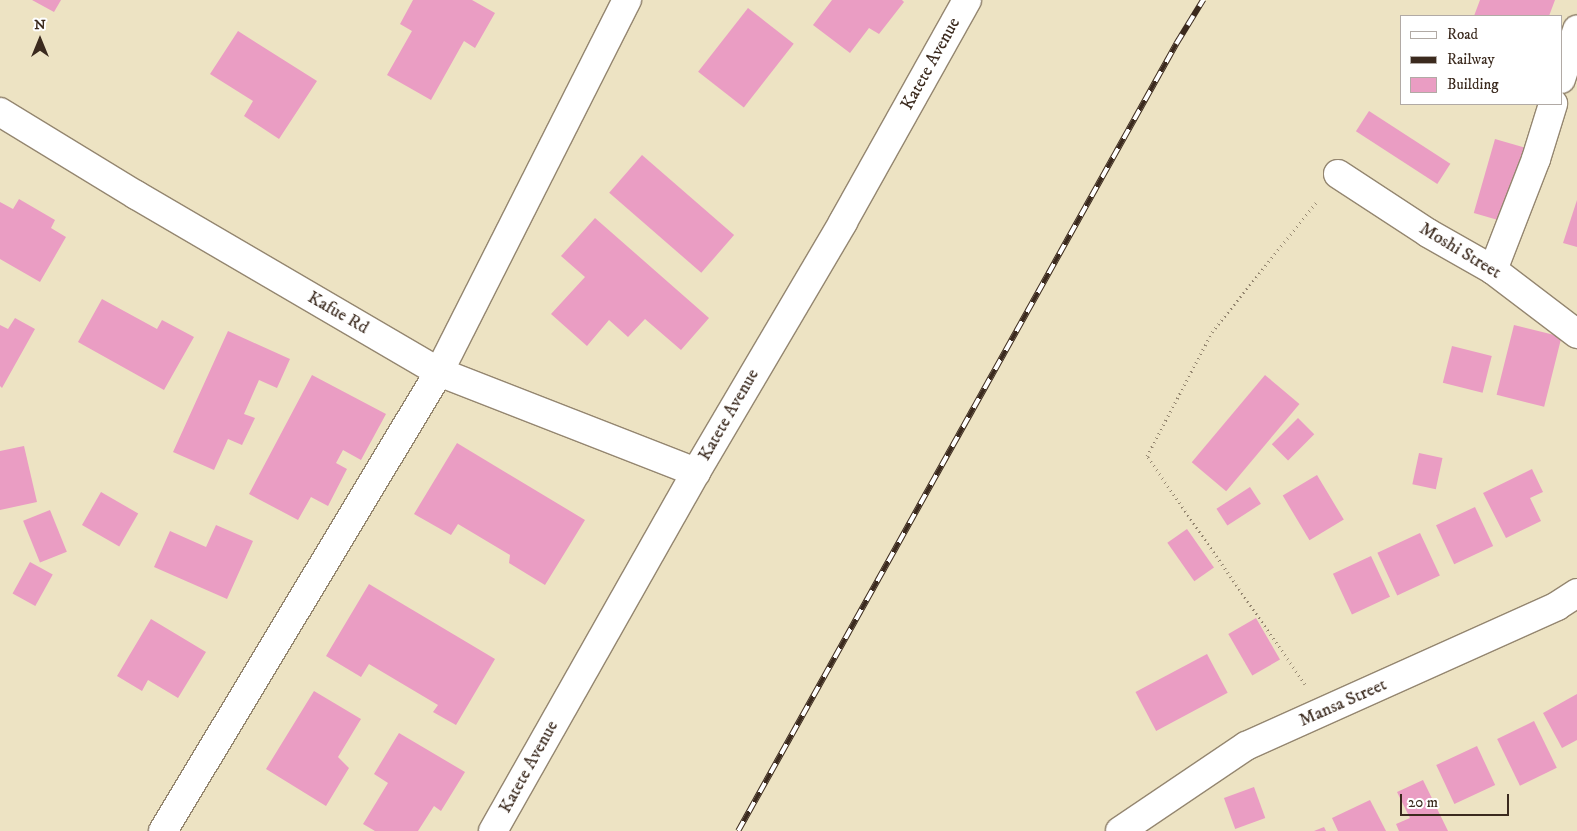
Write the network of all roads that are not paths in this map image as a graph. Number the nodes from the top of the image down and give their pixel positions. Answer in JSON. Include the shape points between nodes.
{"nodes":[{"id":1,"x":627,"y":0,"type":"edge"},
{"id":2,"x":967,"y":0,"type":"edge"},
{"id":3,"x":1577,"y":30,"type":"edge"},
{"id":4,"x":1562,"y":76,"type":"edge"},
{"id":5,"x":1553,"y":105,"type":"edge"},
{"id":6,"x":0,"y":112,"type":"edge"},
{"id":7,"x":1338,"y":174,"type":"road end"},
{"id":8,"x":1493,"y":270,"type":"junction"},
{"id":9,"x":1577,"y":334,"type":"edge"},
{"id":10,"x":439,"y":372,"type":"junction"},
{"id":11,"x":696,"y":472,"type":"junction"},
{"id":12,"x":1577,"y":593,"type":"edge"},
{"id":13,"x":163,"y":831,"type":"edge"},
{"id":14,"x":493,"y":831,"type":"edge"},
{"id":15,"x":1120,"y":831,"type":"edge"}],
"edges":[{"from":1,"to":10,"type":"street"},
{"from":2,"to":11,"type":"street","name":"Katete Avenue","via":[[843,222]]},
{"from":3,"to":4,"type":"street"},
{"from":5,"to":8,"type":"street","via":[[1536,160]]},
{"from":6,"to":10,"type":"street","name":"Kafue Rd"},
{"from":7,"to":8,"type":"street","name":"Moshi Street","via":[[1428,233]]},
{"from":8,"to":9,"type":"street","name":"Moshi Street"},
{"from":10,"to":11,"type":"street","name":"Kafue Rd"},
{"from":10,"to":13,"type":"street"},
{"from":11,"to":14,"type":"street","name":"Katete Avenue"},
{"from":12,"to":15,"type":"street","name":"Mansa Street","via":[[1557,606],[1246,746]]}]}
